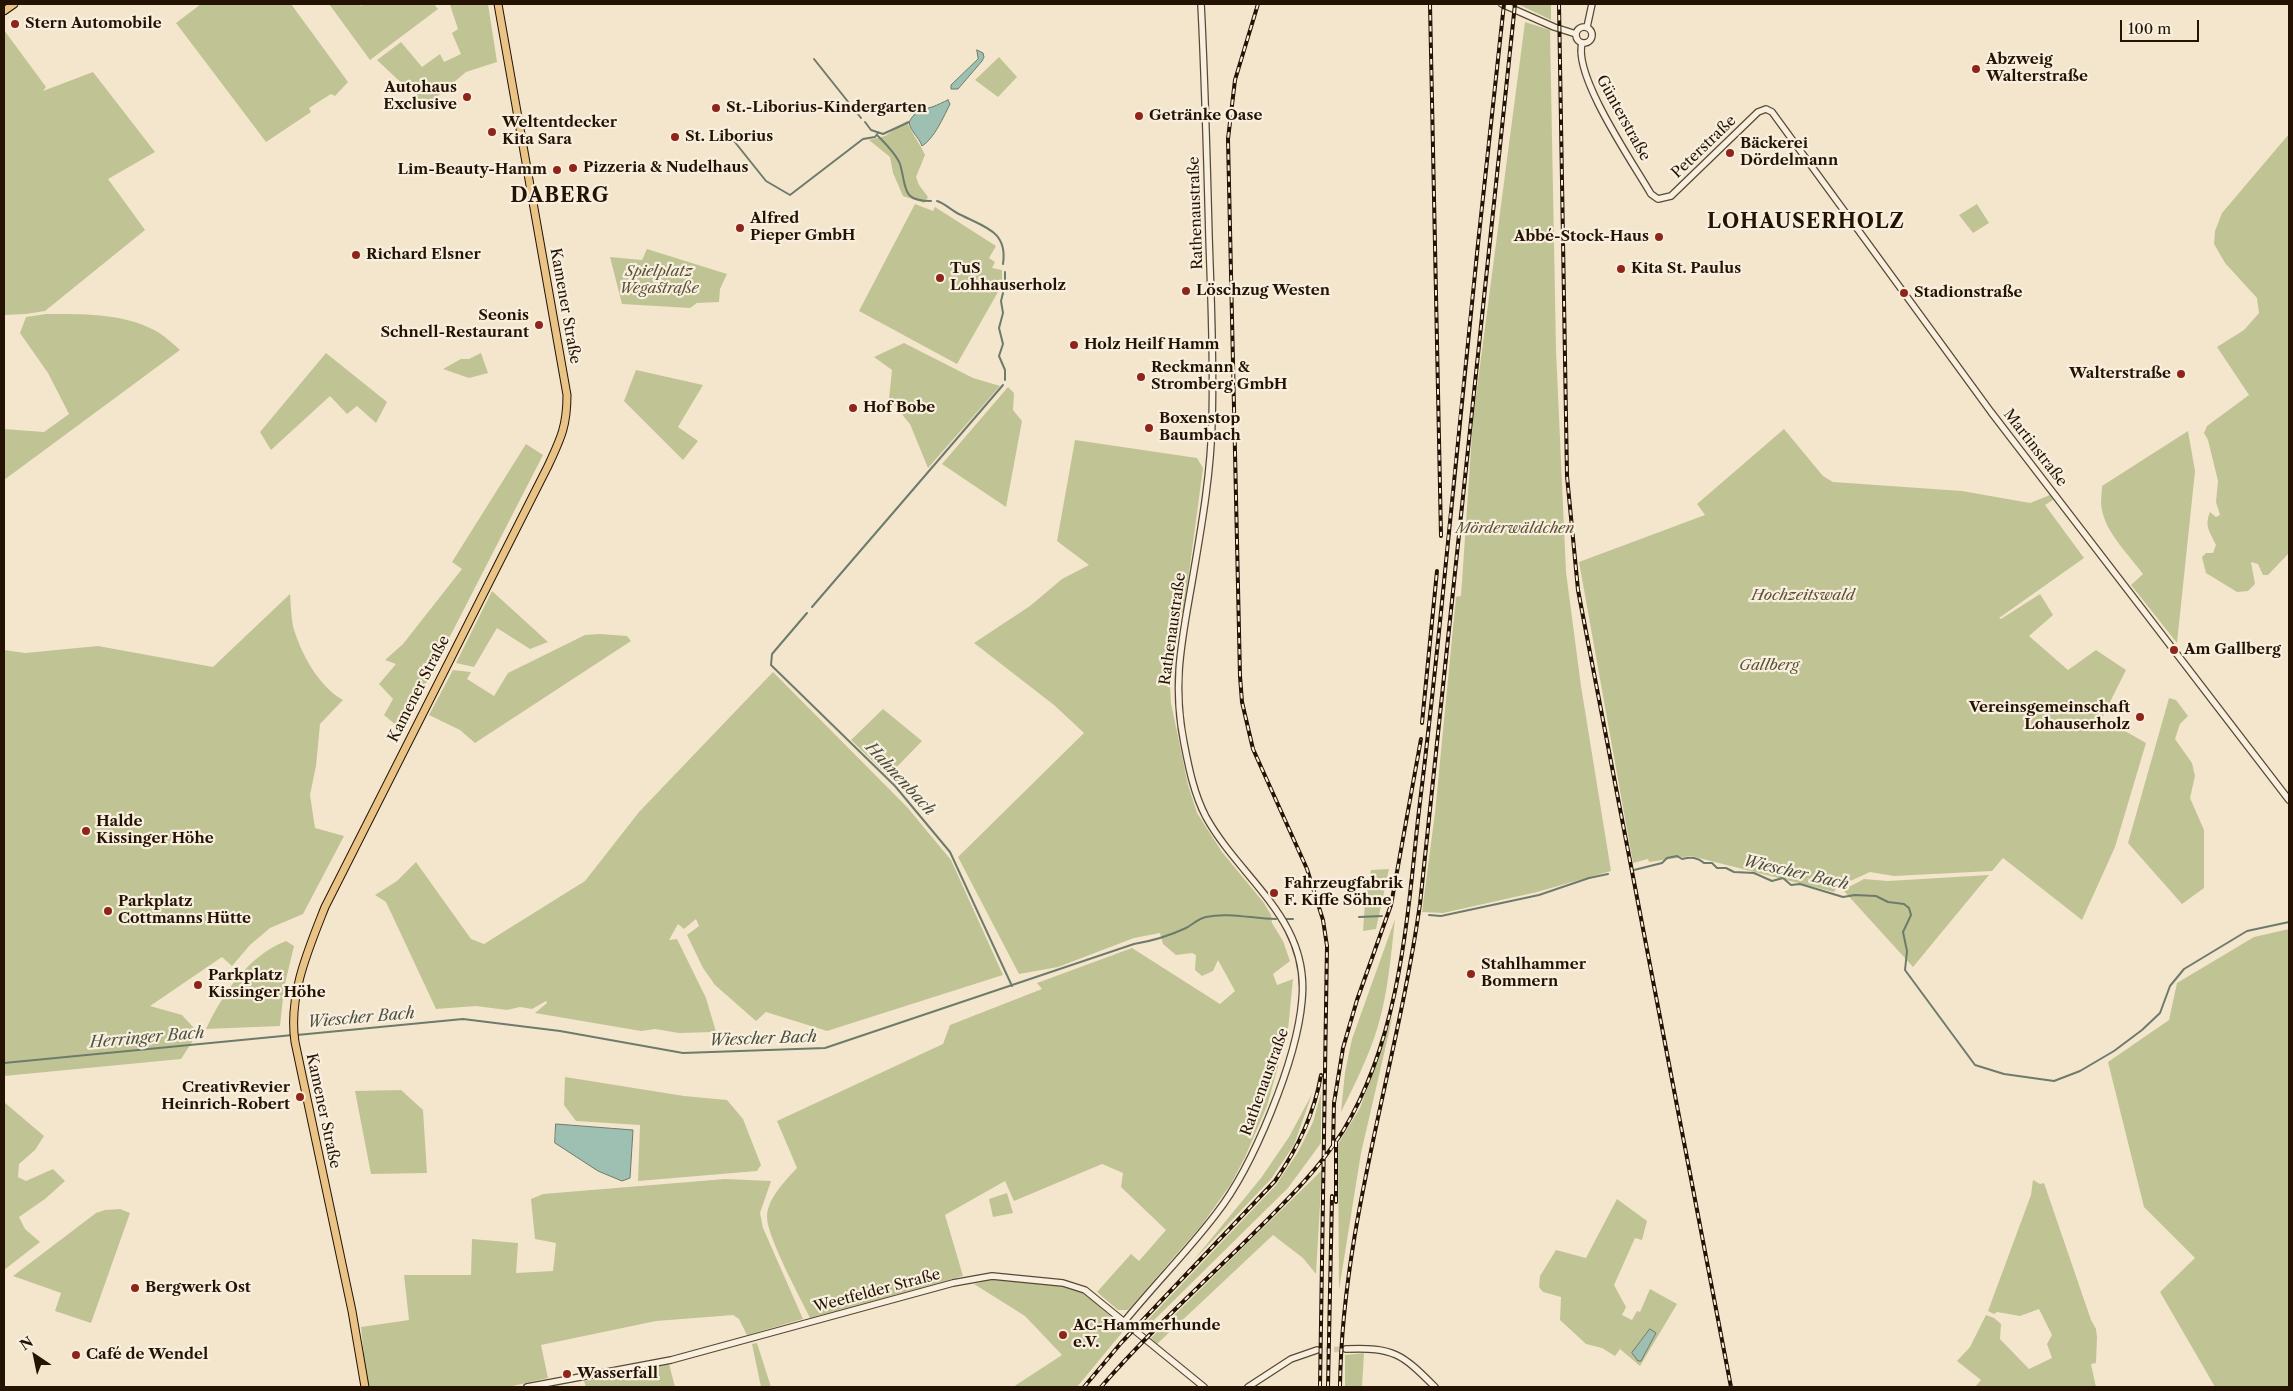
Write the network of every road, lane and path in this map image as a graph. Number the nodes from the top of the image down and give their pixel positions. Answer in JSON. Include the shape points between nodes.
{"nodes":[{"id":1,"x":14,"y":4,"type":"edge"},
{"id":2,"x":498,"y":4,"type":"edge"},
{"id":3,"x":1201,"y":4,"type":"edge"},
{"id":4,"x":1502,"y":4,"type":"edge"},
{"id":5,"x":1592,"y":4,"type":"edge"},
{"id":6,"x":4,"y":11,"type":"edge"},
{"id":7,"x":1587,"y":27,"type":"junction"},
{"id":8,"x":1576,"y":34,"type":"junction"},
{"id":9,"x":1582,"y":43,"type":"junction"},
{"id":10,"x":1766,"y":109,"type":"joint"},
{"id":11,"x":1658,"y":199,"type":"joint"},
{"id":12,"x":2289,"y":800,"type":"edge"},
{"id":13,"x":1124,"y":1322,"type":"junction"},
{"id":14,"x":1346,"y":1349,"type":"tunnel mouth"},
{"id":15,"x":1317,"y":1350,"type":"tunnel mouth"},
{"id":16,"x":365,"y":1387,"type":"edge"},
{"id":17,"x":527,"y":1387,"type":"edge"},
{"id":18,"x":1204,"y":1387,"type":"edge"},
{"id":19,"x":1248,"y":1387,"type":"edge"},
{"id":20,"x":1435,"y":1387,"type":"edge"}],
"edges":[{"from":1,"to":6,"type":"main road"},
{"from":2,"to":16,"type":"main road","name":"Kamener Straße","via":[[567,395],[565,428],[324,907],[298,985],[293,1025],[295,1042]]},
{"from":3,"to":13,"type":"street","name":"Rathenaustraße","via":[[1212,421],[1204,502],[1180,655],[1178,713],[1199,802],[1219,836],[1266,895],[1290,932],[1302,966],[1302,1000],[1295,1039],[1278,1093],[1244,1169],[1216,1214]]},
{"from":4,"to":8,"type":"street"},
{"from":5,"to":7,"type":"street"},
{"from":7,"to":8,"type":"street","via":[[1579,28]]},
{"from":7,"to":9,"type":"street","name":"Günterstraße","via":[[1592,38]]},
{"from":8,"to":9,"type":"street"},
{"from":9,"to":11,"type":"street","name":"Günterstraße","via":[[1580,56],[1590,88],[1649,190]]},
{"from":10,"to":11,"type":"street","name":"Peterstraße","via":[[1758,112],[1670,196]]},
{"from":10,"to":12,"type":"street","name":"Martinstraße","via":[[1772,112],[1814,168],[2002,426]]},
{"from":13,"to":17,"type":"street","name":"Weetfelder Straße","via":[[1076,1286],[992,1276],[954,1283],[671,1360]]},
{"from":13,"to":18,"type":"street","name":"Weetfelder Straße"},
{"from":14,"to":20,"type":"street","via":[[1378,1349],[1395,1353]]},
{"from":15,"to":19,"type":"street","via":[[1291,1359]]}]}
